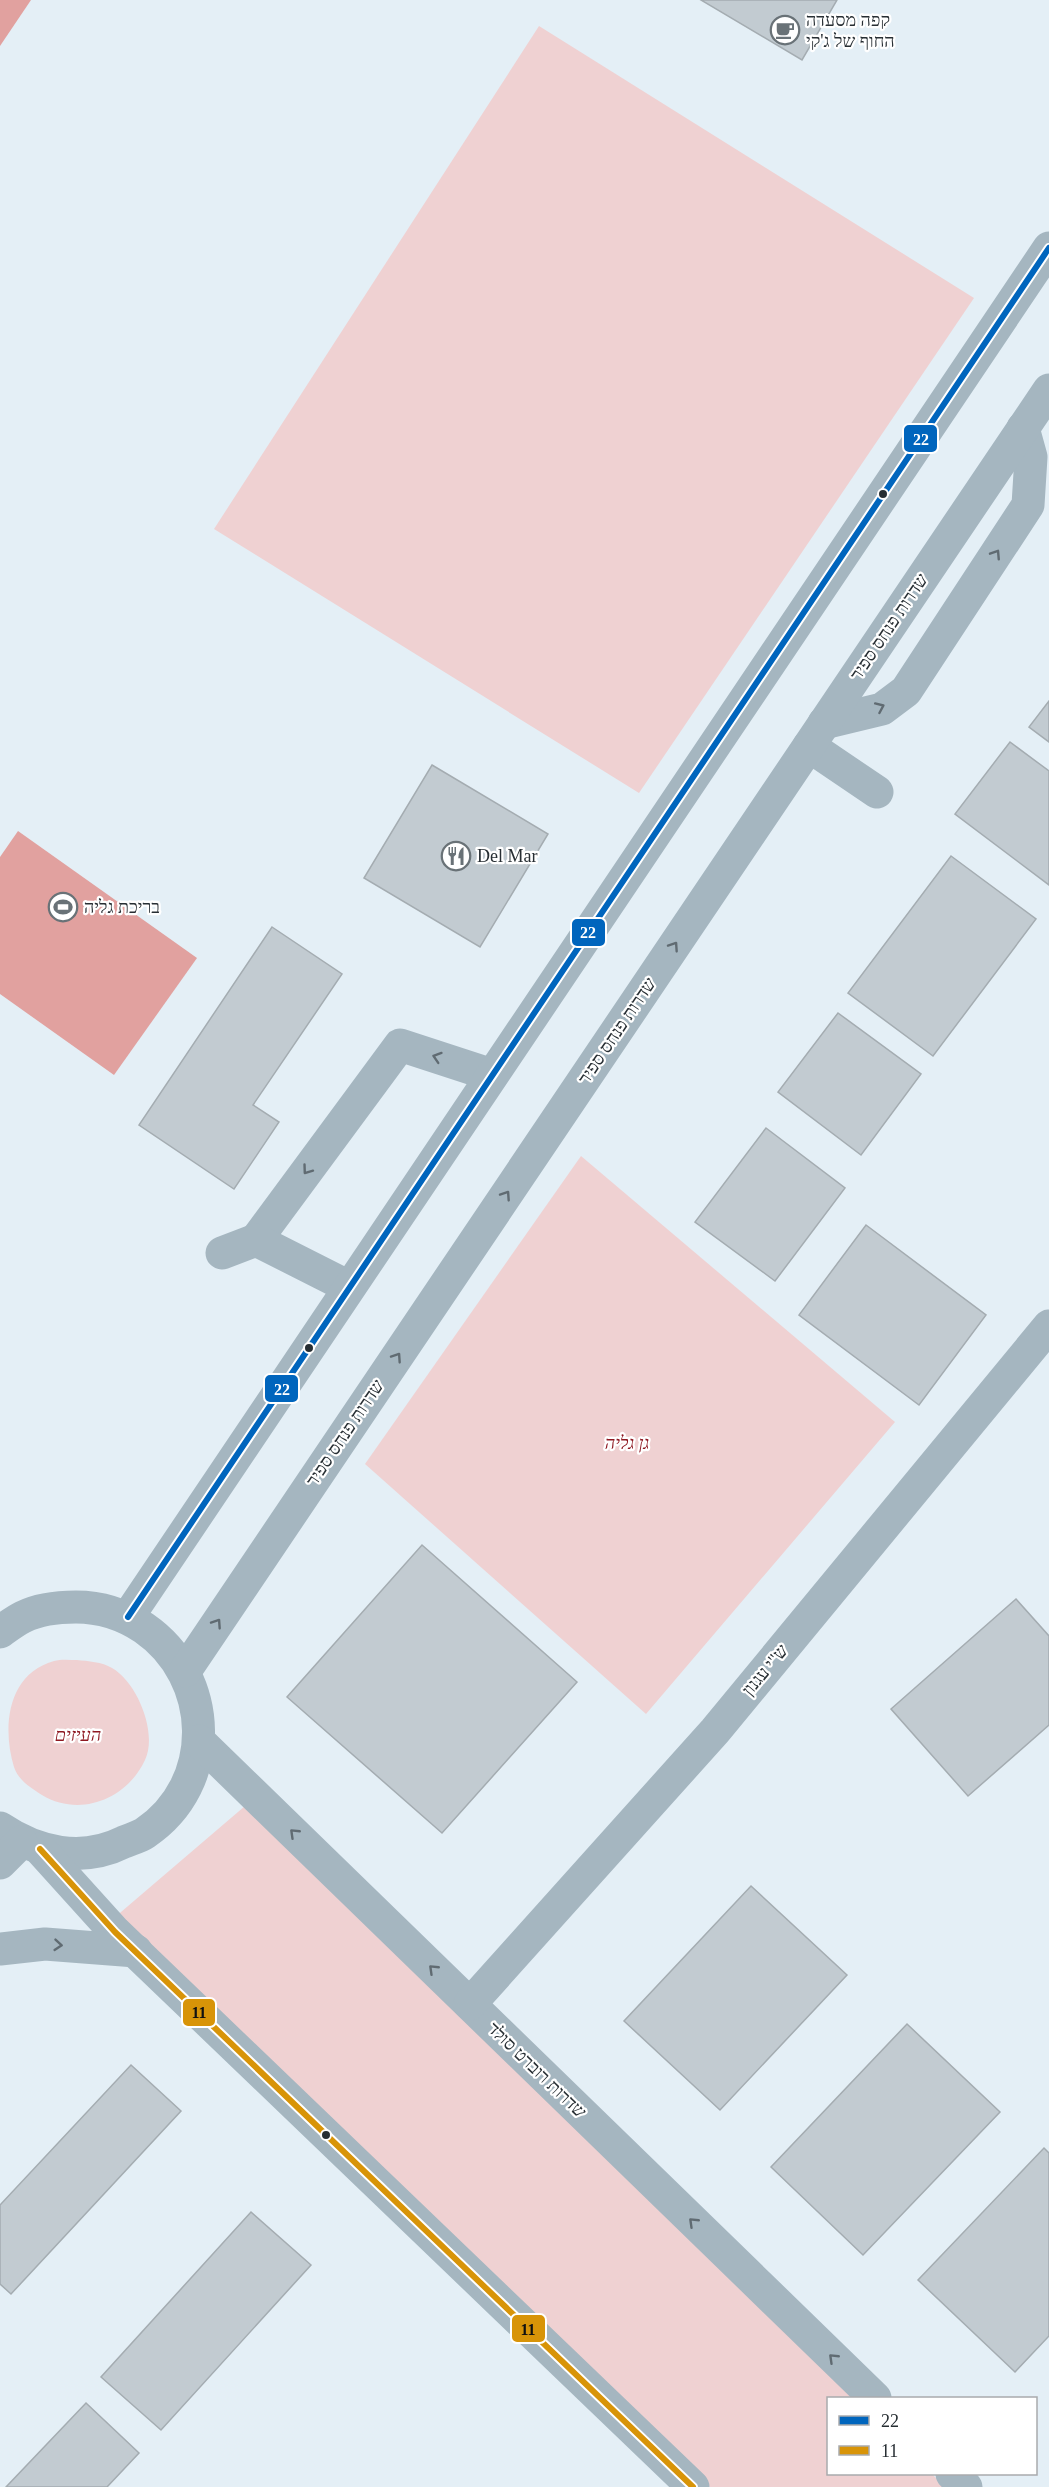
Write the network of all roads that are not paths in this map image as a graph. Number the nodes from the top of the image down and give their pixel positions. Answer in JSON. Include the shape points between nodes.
{"nodes":[{"id":1,"x":1049,"y":248,"type":"edge"},
{"id":2,"x":1049,"y":390,"type":"edge"},
{"id":3,"x":1023,"y":428,"type":"junction"},
{"id":4,"x":1038,"y":494,"type":"edge"},
{"id":5,"x":816,"y":735,"type":"junction"},
{"id":6,"x":877,"y":792,"type":"dead end"},
{"id":7,"x":492,"y":1075,"type":"junction"},
{"id":8,"x":256,"y":1240,"type":"junction"},
{"id":9,"x":222,"y":1253,"type":"dead end"},
{"id":10,"x":349,"y":1287,"type":"junction"},
{"id":11,"x":1049,"y":1326,"type":"edge"},
{"id":12,"x":128,"y":1617,"type":"junction"},
{"id":13,"x":0,"y":1632,"type":"edge"},
{"id":14,"x":184,"y":1671,"type":"junction"},
{"id":15,"x":199,"y":1741,"type":"junction"},
{"id":16,"x":15,"y":1845,"type":"edge"},
{"id":17,"x":0,"y":1949,"type":"edge"},
{"id":18,"x":136,"y":1952,"type":"junction"},
{"id":19,"x":470,"y":2004,"type":"junction"},
{"id":20,"x":874,"y":2397,"type":"edge"},
{"id":21,"x":953,"y":2475,"type":"edge"},
{"id":22,"x":693,"y":2487,"type":"edge"},
{"id":23,"x":966,"y":2487,"type":"edge"}],
"edges":[{"from":1,"to":7,"type":"street"},
{"from":2,"to":3,"type":"street","name":"שדרות פנחס ספיר"},
{"from":3,"to":4,"type":"street"},
{"from":3,"to":5,"type":"street","name":"שדרות פנחס ספיר"},
{"from":5,"to":4,"type":"street","one_way":true,"via":[[882,709],[906,691]]},
{"from":5,"to":6,"type":"street"},
{"from":14,"to":5,"type":"street","name":"שדרות פנחס ספיר","one_way":true},
{"from":7,"to":8,"type":"street","one_way":true,"via":[[400,1045]]},
{"from":7,"to":10,"type":"street"},
{"from":8,"to":9,"type":"street"},
{"from":8,"to":10,"type":"street"},
{"from":10,"to":12,"type":"street"},
{"from":11,"to":19,"type":"street","name":"ש\"י עגנון","via":[[715,1731]]},
{"from":12,"to":13,"type":"street","via":[[93,1607],[58,1607],[23,1617]]},
{"from":12,"to":14,"type":"street","via":[[160,1640]]},
{"from":14,"to":15,"type":"street","via":[[197,1705]]},
{"from":15,"to":16,"type":"street","via":[[191,1776],[182,1792],[172,1808],[145,1833],[112,1848],[76,1854]]},
{"from":19,"to":15,"type":"street","name":"שדרות רוברט סולד","one_way":true},
{"from":16,"to":18,"type":"street"},
{"from":17,"to":18,"type":"street","one_way":true,"via":[[45,1944]]},
{"from":18,"to":22,"type":"street"},
{"from":20,"to":19,"type":"street","name":"שדרות רוברט סולד","one_way":true},
{"from":21,"to":23,"type":"street"}]}
